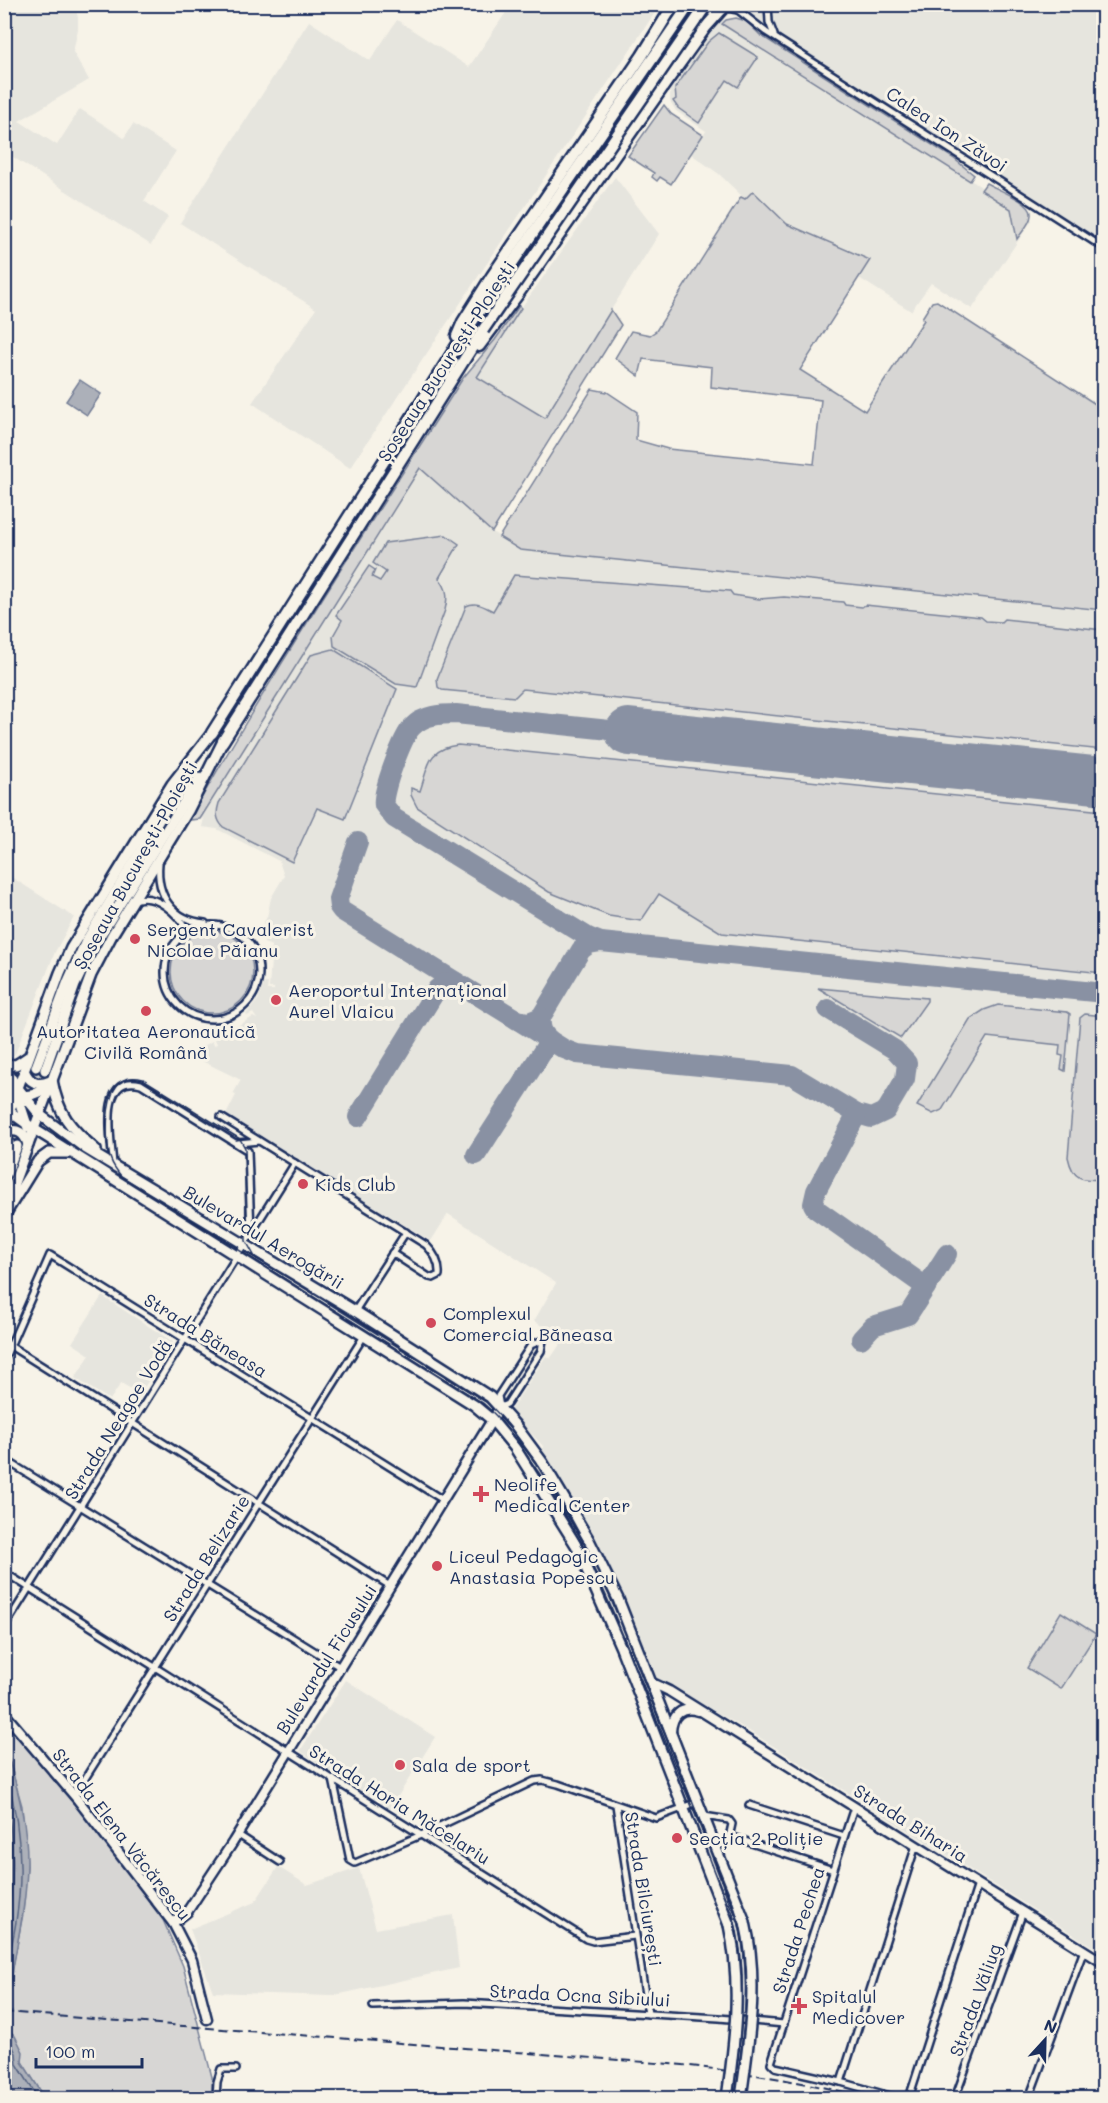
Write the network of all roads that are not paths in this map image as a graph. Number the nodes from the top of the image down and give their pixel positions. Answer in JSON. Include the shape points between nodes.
{"nodes":[{"id":1,"x":674,"y":4,"type":"edge"},
{"id":2,"x":690,"y":4,"type":"edge"},
{"id":3,"x":697,"y":4,"type":"edge"},
{"id":4,"x":707,"y":4,"type":"edge"},
{"id":5,"x":758,"y":4,"type":"edge"},
{"id":6,"x":768,"y":4,"type":"edge"},
{"id":7,"x":729,"y":8,"type":"edge"},
{"id":8,"x":775,"y":36,"type":"junction"},
{"id":9,"x":1104,"y":248,"type":"edge"},
{"id":10,"x":447,"y":362,"type":"junction"},
{"id":11,"x":459,"y":369,"type":"junction"},
{"id":12,"x":212,"y":734,"type":"junction"},
{"id":13,"x":223,"y":741,"type":"junction"},
{"id":14,"x":159,"y":858,"type":"junction"},
{"id":15,"x":163,"y":902,"type":"junction"},
{"id":16,"x":132,"y":903,"type":"junction"},
{"id":17,"x":213,"y":924,"type":"junction"},
{"id":18,"x":188,"y":926,"type":"junction"},
{"id":19,"x":28,"y":1057,"type":"junction"},
{"id":20,"x":4,"y":1064,"type":"edge"},
{"id":21,"x":4,"y":1069,"type":"edge"},
{"id":22,"x":24,"y":1070,"type":"junction"},
{"id":23,"x":12,"y":1079,"type":"joint"},
{"id":24,"x":52,"y":1080,"type":"junction"},
{"id":25,"x":4,"y":1086,"type":"edge"},
{"id":26,"x":21,"y":1094,"type":"junction"},
{"id":27,"x":7,"y":1108,"type":"edge"},
{"id":28,"x":221,"y":1117,"type":"dead end"},
{"id":29,"x":34,"y":1122,"type":"junction"},
{"id":30,"x":4,"y":1126,"type":"edge"},
{"id":31,"x":4,"y":1132,"type":"edge"},
{"id":32,"x":260,"y":1142,"type":"junction"},
{"id":33,"x":236,"y":1143,"type":"junction"},
{"id":34,"x":28,"y":1145,"type":"junction"},
{"id":35,"x":73,"y":1153,"type":"junction"},
{"id":36,"x":4,"y":1154,"type":"edge"},
{"id":37,"x":295,"y":1163,"type":"junction"},
{"id":38,"x":113,"y":1165,"type":"junction"},
{"id":39,"x":4,"y":1180,"type":"edge"},
{"id":40,"x":4,"y":1210,"type":"edge"},
{"id":41,"x":4,"y":1216,"type":"edge"},
{"id":42,"x":406,"y":1232,"type":"junction"},
{"id":43,"x":251,"y":1233,"type":"junction"},
{"id":44,"x":244,"y":1245,"type":"junction"},
{"id":45,"x":392,"y":1254,"type":"junction"},
{"id":46,"x":237,"y":1256,"type":"junction"},
{"id":47,"x":355,"y":1311,"type":"junction"},
{"id":48,"x":364,"y":1336,"type":"junction"},
{"id":49,"x":186,"y":1340,"type":"junction"},
{"id":50,"x":4,"y":1342,"type":"edge"},
{"id":51,"x":11,"y":1346,"type":"junction"},
{"id":52,"x":4,"y":1360,"type":"edge"},
{"id":53,"x":500,"y":1407,"type":"junction"},
{"id":54,"x":312,"y":1419,"type":"junction"},
{"id":55,"x":492,"y":1420,"type":"junction"},
{"id":56,"x":133,"y":1424,"type":"junction"},
{"id":57,"x":4,"y":1459,"type":"edge"},
{"id":58,"x":443,"y":1500,"type":"junction"},
{"id":59,"x":258,"y":1503,"type":"junction"},
{"id":60,"x":81,"y":1507,"type":"junction"},
{"id":61,"x":4,"y":1572,"type":"edge"},
{"id":62,"x":207,"y":1585,"type":"junction"},
{"id":63,"x":390,"y":1586,"type":"junction"},
{"id":64,"x":30,"y":1588,"type":"junction"},
{"id":65,"x":4,"y":1628,"type":"edge"},
{"id":66,"x":155,"y":1667,"type":"junction"},
{"id":67,"x":340,"y":1667,"type":"junction"},
{"id":68,"x":652,"y":1683,"type":"junction"},
{"id":69,"x":702,"y":1711,"type":"junction"},
{"id":70,"x":4,"y":1713,"type":"edge"},
{"id":71,"x":671,"y":1732,"type":"junction"},
{"id":72,"x":288,"y":1751,"type":"junction"},
{"id":73,"x":333,"y":1779,"type":"junction"},
{"id":74,"x":74,"y":1796,"type":"junction"},
{"id":75,"x":698,"y":1802,"type":"junction"},
{"id":76,"x":616,"y":1805,"type":"junction"},
{"id":77,"x":749,"y":1805,"type":"dead end"},
{"id":78,"x":854,"y":1807,"type":"junction"},
{"id":79,"x":683,"y":1808,"type":"junction"},
{"id":80,"x":704,"y":1816,"type":"junction"},
{"id":81,"x":237,"y":1834,"type":"junction"},
{"id":82,"x":421,"y":1835,"type":"junction"},
{"id":83,"x":844,"y":1836,"type":"junction"},
{"id":84,"x":916,"y":1845,"type":"junction"},
{"id":85,"x":280,"y":1862,"type":"dead end"},
{"id":86,"x":833,"y":1870,"type":"junction"},
{"id":87,"x":978,"y":1884,"type":"junction"},
{"id":88,"x":1023,"y":1912,"type":"junction"},
{"id":89,"x":173,"y":1923,"type":"junction"},
{"id":90,"x":635,"y":1936,"type":"junction"},
{"id":91,"x":1084,"y":1950,"type":"junction"},
{"id":92,"x":1104,"y":1963,"type":"edge"},
{"id":93,"x":374,"y":2006,"type":"dead end"},
{"id":94,"x":648,"y":2014,"type":"junction"},
{"id":95,"x":207,"y":2019,"type":"dead end"},
{"id":96,"x":784,"y":2024,"type":"junction"},
{"id":97,"x":236,"y":2069,"type":"dead end"},
{"id":98,"x":841,"y":2082,"type":"junction"},
{"id":99,"x":216,"y":2098,"type":"edge"},
{"id":100,"x":727,"y":2098,"type":"edge"},
{"id":101,"x":741,"y":2098,"type":"edge"},
{"id":102,"x":897,"y":2098,"type":"edge"},
{"id":103,"x":909,"y":2098,"type":"edge"},
{"id":104,"x":955,"y":2098,"type":"edge"},
{"id":105,"x":1029,"y":2098,"type":"edge"}],
"edges":[{"from":1,"to":10,"type":"highway","via":[[463,322]]},
{"from":2,"to":10,"type":"highway","name":"Șoseaua București-Ploiești"},
{"from":3,"to":7,"type":"highway","via":[[706,10]]},
{"from":4,"to":11,"type":"highway","name":"Șoseaua București-Ploiești","bridge":true},
{"from":5,"to":7,"type":"street"},
{"from":6,"to":8,"type":"street"},
{"from":7,"to":8,"type":"street","name":"Calea Ion Zăvoi"},
{"from":7,"to":11,"type":"highway","via":[[705,28],[487,337]]},
{"from":8,"to":9,"type":"street","name":"Calea Ion Zăvoi"},
{"from":10,"to":12,"type":"highway","name":"Șoseaua București-Ploiești"},
{"from":11,"to":13,"type":"highway","name":"Șoseaua București-Ploiești"},
{"from":12,"to":13,"type":"main road","name":"Șoseaua București-Ploiești","via":[[86,941],[68,981],[40,1068],[94,945]]},
{"from":12,"to":19,"type":"main road","name":"Șoseaua București-Ploiești","via":[[172,784],[86,922],[60,973]]},
{"from":13,"to":14,"type":"main road","name":"Șoseaua București-Ploiești"},
{"from":14,"to":15,"type":"street"},
{"from":14,"to":16,"type":"main road","name":"Șoseaua București-Ploiești"},
{"from":15,"to":16,"type":"street","via":[[147,897]]},
{"from":15,"to":18,"type":"street"},
{"from":15,"to":18,"type":"street"},
{"from":16,"to":24,"type":"main road","name":"Șoseaua București-Ploiești","via":[[91,975]]},
{"from":17,"to":18,"type":"street"},
{"from":17,"to":18,"type":"street","via":[[196,922]]},
{"from":17,"to":18,"type":"street","via":[[230,927],[243,935],[256,954],[260,969],[251,999],[240,1010],[214,1019],[193,1015],[176,1003],[169,992],[164,973],[166,961]]},
{"from":19,"to":20,"type":"main road","via":[[16,1065]]},
{"from":19,"to":22,"type":"main road","name":"Șoseaua București-Ploiești"},
{"from":21,"to":23,"type":"street"},
{"from":22,"to":24,"type":"main road","via":[[35,1084]]},
{"from":22,"to":26,"type":"main road"},
{"from":23,"to":26,"type":"main road"},
{"from":24,"to":26,"type":"main road","via":[[41,1092]]},
{"from":24,"to":29,"type":"main road","name":"Șoseaua București-Ploiești"},
{"from":24,"to":38,"type":"main road","via":[[66,1120]]},
{"from":25,"to":26,"type":"main road"},
{"from":26,"to":27,"type":"main road"},
{"from":26,"to":29,"type":"main road","name":"Bulevardul Aerogării"},
{"from":26,"to":29,"type":"main road"},
{"from":27,"to":29,"type":"main road","name":"Bulevardul Aerogării"},
{"from":27,"to":30,"type":"main road"},
{"from":28,"to":32,"type":"street"},
{"from":29,"to":31,"type":"main road"},
{"from":29,"to":34,"type":"main road"},
{"from":29,"to":35,"type":"main road","name":"Bulevardul Aerogării"},
{"from":29,"to":38,"type":"main road","name":"Bulevardul Aerogării"},
{"from":31,"to":34,"type":"main road","via":[[21,1132]]},
{"from":32,"to":33,"type":"street"},
{"from":32,"to":37,"type":"street"},
{"from":33,"to":38,"type":"street","via":[[141,1084],[130,1083],[117,1090],[111,1104]]},
{"from":33,"to":43,"type":"street","via":[[249,1154]]},
{"from":34,"to":40,"type":"main road"},
{"from":35,"to":41,"type":"main road","via":[[49,1153],[38,1161]]},
{"from":35,"to":46,"type":"main road","name":"Bulevardul Aerogării"},
{"from":36,"to":39,"type":"main road","via":[[13,1145]]},
{"from":37,"to":42,"type":"street"},
{"from":37,"to":43,"type":"street","name":"Strada Neagoe Vodă"},
{"from":38,"to":44,"type":"main road","name":"Bulevardul Aerogării"},
{"from":42,"to":45,"type":"street"},
{"from":42,"to":45,"type":"street","via":[[432,1251],[439,1275],[429,1277]]},
{"from":43,"to":44,"type":"street","name":"Strada Neagoe Vodă"},
{"from":44,"to":46,"type":"street","name":"Strada Neagoe Vodă"},
{"from":44,"to":47,"type":"main road","name":"Bulevardul Aerogării"},
{"from":45,"to":47,"type":"street"},
{"from":46,"to":48,"type":"main road","name":"Bulevardul Aerogării"},
{"from":46,"to":49,"type":"street","name":"Strada Neagoe Vodă"},
{"from":47,"to":53,"type":"main road","name":"Bulevardul Aerogării","via":[[482,1391]]},
{"from":48,"to":54,"type":"street","name":"Strada Belizarie"},
{"from":48,"to":55,"type":"main road","name":"Bulevardul Aerogării"},
{"from":49,"to":51,"type":"street","name":"Strada Băneasa","via":[[50,1255]]},
{"from":49,"to":54,"type":"street","name":"Strada Băneasa"},
{"from":49,"to":56,"type":"street","name":"Strada Neagoe Vodă"},
{"from":50,"to":51,"type":"street"},
{"from":51,"to":52,"type":"street","name":"Strada Băneasa"},
{"from":51,"to":56,"type":"street"},
{"from":53,"to":53,"type":"street","name":"Bulevardul Ficusului","via":[[507,1404],[541,1351],[543,1340],[531,1344],[498,1396]]},
{"from":53,"to":55,"type":"street","name":"Bulevardul Ficusului"},
{"from":53,"to":68,"type":"main road","name":"Bulevardul Aerogării","via":[[543,1463],[590,1540]]},
{"from":54,"to":58,"type":"street","name":"Strada Băneasa"},
{"from":54,"to":59,"type":"street","name":"Strada Belizarie"},
{"from":55,"to":58,"type":"street","name":"Bulevardul Ficusului"},
{"from":55,"to":79,"type":"main road","name":"Bulevardul Aerogării","via":[[528,1466],[576,1545]]},
{"from":56,"to":59,"type":"street"},
{"from":56,"to":60,"type":"street","name":"Strada Neagoe Vodă"},
{"from":57,"to":60,"type":"street"},
{"from":58,"to":63,"type":"street","name":"Bulevardul Ficusului"},
{"from":59,"to":62,"type":"street","name":"Strada Belizarie"},
{"from":59,"to":63,"type":"street"},
{"from":60,"to":62,"type":"street"},
{"from":60,"to":64,"type":"street","name":"Strada Neagoe Vodă"},
{"from":61,"to":64,"type":"street","name":"Strada Horia Măcelariu"},
{"from":62,"to":66,"type":"street","name":"Strada Belizarie"},
{"from":62,"to":67,"type":"street"},
{"from":63,"to":67,"type":"street","name":"Bulevardul Ficusului"},
{"from":64,"to":65,"type":"street","name":"Strada Neagoe Vodă"},
{"from":64,"to":66,"type":"street","name":"Strada Horia Măcelariu"},
{"from":66,"to":72,"type":"street","name":"Strada Horia Măcelariu"},
{"from":66,"to":74,"type":"street","name":"Strada Belizarie"},
{"from":67,"to":72,"type":"street","name":"Bulevardul Ficusului"},
{"from":68,"to":69,"type":"street","name":"Strada Biharia"},
{"from":68,"to":71,"type":"main road","name":"Bulevardul Aerogării"},
{"from":69,"to":71,"type":"street","via":[[681,1711],[673,1720]]},
{"from":69,"to":78,"type":"street","name":"Strada Biharia"},
{"from":70,"to":74,"type":"street","name":"Strada Elena Văcărescu"},
{"from":71,"to":75,"type":"main road","name":"Bulevardul Aerogării"},
{"from":72,"to":73,"type":"street","name":"Strada Horia Măcelariu"},
{"from":72,"to":81,"type":"street","name":"Bulevardul Ficusului"},
{"from":73,"to":82,"type":"street","name":"Strada Horia Măcelariu"},
{"from":73,"to":82,"type":"street","via":[[352,1862]]},
{"from":74,"to":89,"type":"street","name":"Strada Elena Văcărescu"},
{"from":75,"to":79,"type":"street"},
{"from":75,"to":80,"type":"main road","name":"Bulevardul Aerogării"},
{"from":76,"to":79,"type":"street","via":[[656,1818]]},
{"from":76,"to":82,"type":"street","via":[[558,1784],[534,1781]]},
{"from":76,"to":90,"type":"street","name":"Strada Bilciurești"},
{"from":77,"to":83,"type":"street"},
{"from":78,"to":83,"type":"street","name":"Strada Pechea"},
{"from":78,"to":84,"type":"street","name":"Strada Biharia"},
{"from":79,"to":100,"type":"main road","name":"Bulevardul Aerogării","bridge":true,"via":[[729,1925],[736,1963],[737,1994]]},
{"from":80,"to":86,"type":"street","via":[[729,1821],[733,1837]]},
{"from":80,"to":101,"type":"main road","name":"Bulevardul Aerogării","bridge":true,"via":[[745,1922],[751,1953],[753,1988]]},
{"from":81,"to":85,"type":"street"},
{"from":81,"to":89,"type":"street","name":"Bulevardul Ficusului","via":[[185,1914]]},
{"from":82,"to":90,"type":"street","name":"Strada Horia Măcelariu","via":[[586,1939]]},
{"from":83,"to":86,"type":"street","name":"Strada Pechea"},
{"from":84,"to":87,"type":"street","name":"Strada Biharia"},
{"from":84,"to":98,"type":"street"},
{"from":86,"to":96,"type":"street","name":"Strada Pechea"},
{"from":87,"to":88,"type":"street","name":"Strada Biharia"},
{"from":87,"to":103,"type":"street"},
{"from":88,"to":91,"type":"street","name":"Strada Biharia"},
{"from":88,"to":104,"type":"street","name":"Strada Văliug"},
{"from":89,"to":95,"type":"street","name":"Strada Elena Văcărescu","via":[[192,1960]]},
{"from":90,"to":94,"type":"street","name":"Strada Bilciurești"},
{"from":91,"to":92,"type":"street","name":"Strada Biharia"},
{"from":91,"to":105,"type":"street"},
{"from":93,"to":94,"type":"street","name":"Strada Ocna Sibiului","via":[[464,2003]]},
{"from":94,"to":96,"type":"street","name":"Strada Ocna Sibiului"},
{"from":96,"to":98,"type":"street","name":"Strada Pechea","via":[[771,2063]]},
{"from":97,"to":99,"type":"street","via":[[221,2069]]},
{"from":98,"to":102,"type":"street"}]}
